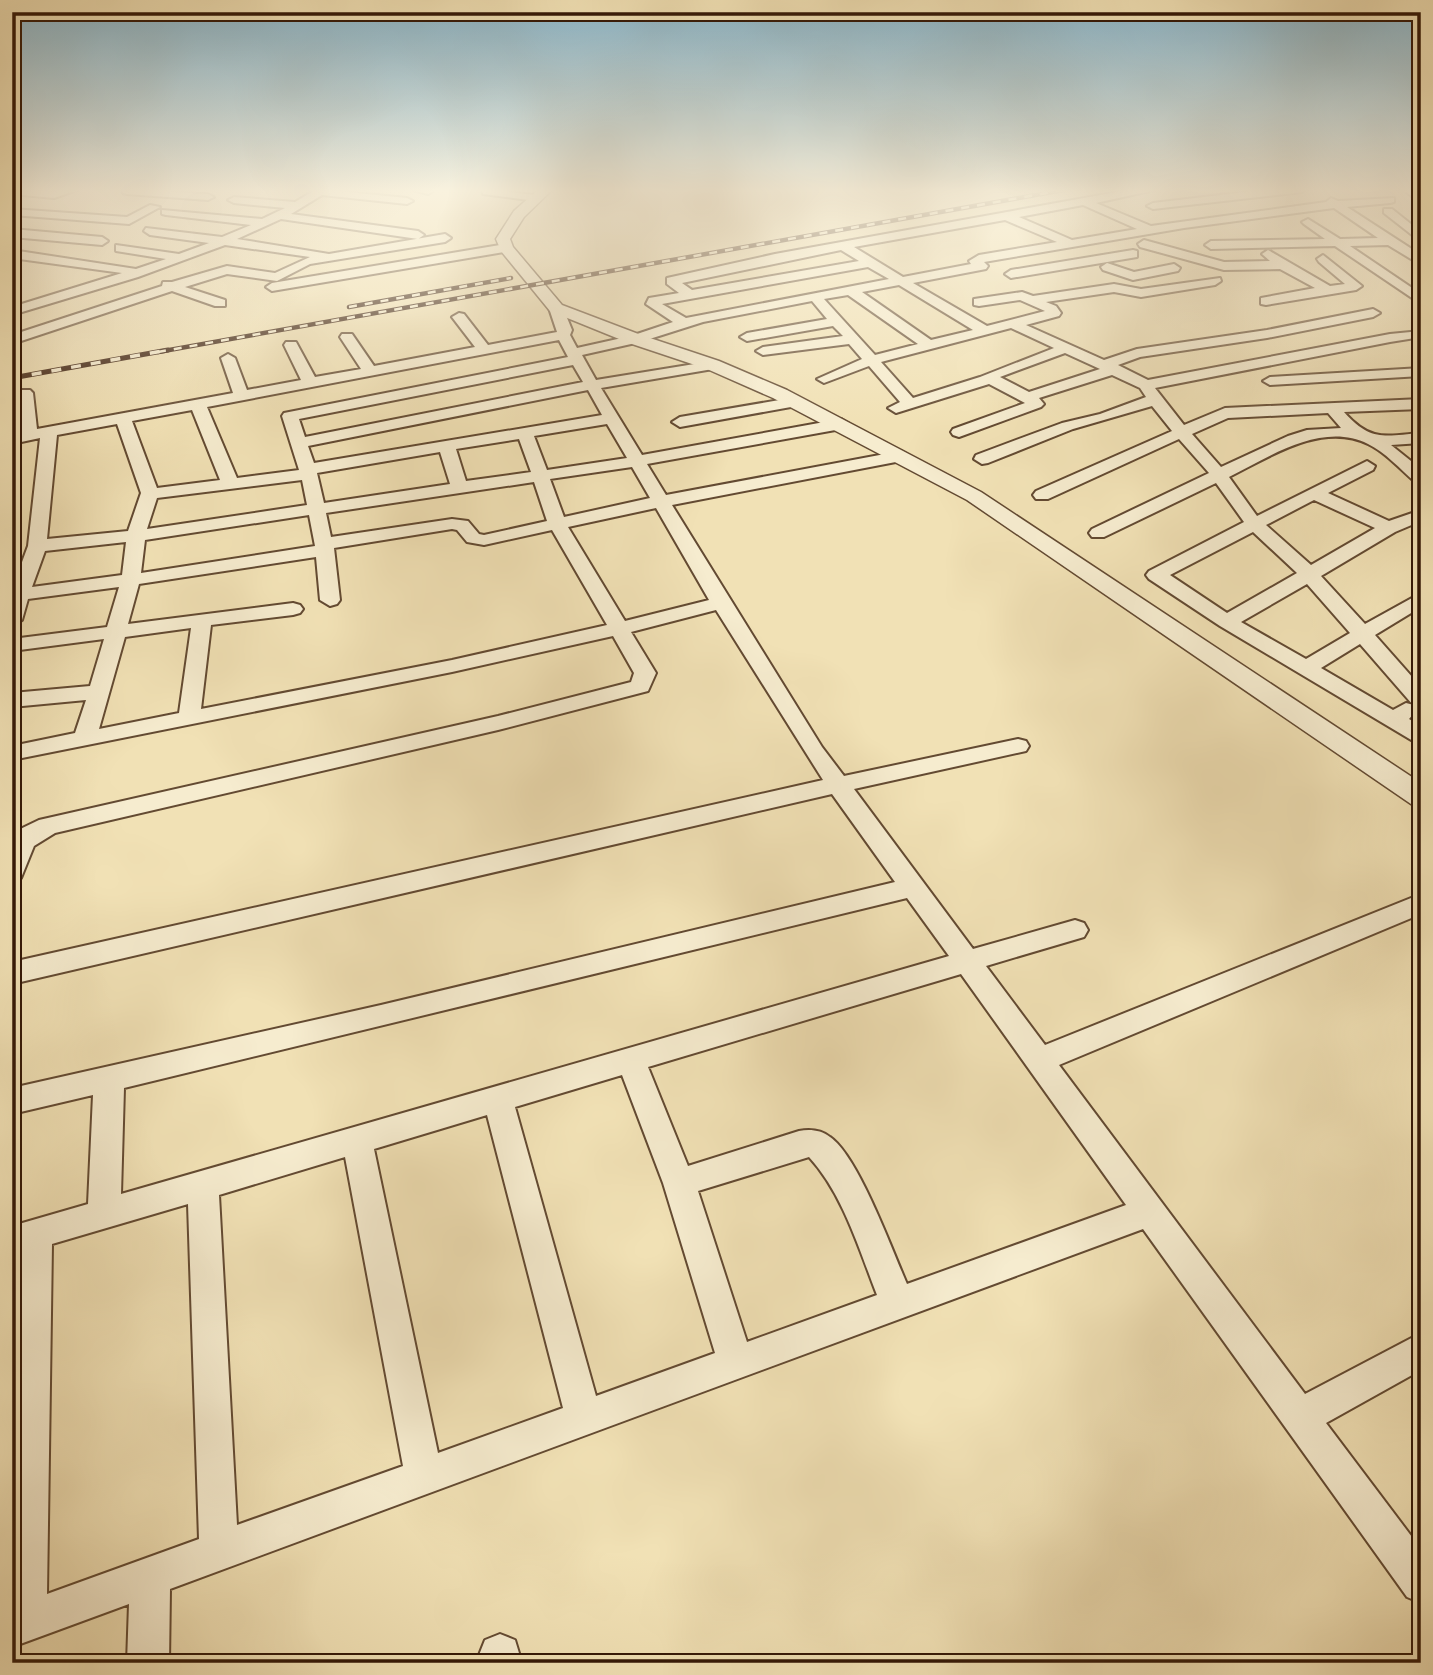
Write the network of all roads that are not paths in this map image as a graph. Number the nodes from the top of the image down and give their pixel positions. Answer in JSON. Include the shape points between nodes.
{"nodes":[{"id":1,"x":107,"y":267,"type":"edge"},
{"id":2,"x":153,"y":267,"type":"edge"},
{"id":3,"x":297,"y":267,"type":"edge"},
{"id":4,"x":382,"y":267,"type":"edge"},
{"id":5,"x":523,"y":267,"type":"edge"},
{"id":6,"x":734,"y":267,"type":"edge"},
{"id":7,"x":789,"y":267,"type":"edge"},
{"id":8,"x":830,"y":267,"type":"edge"},
{"id":9,"x":880,"y":267,"type":"edge"},
{"id":10,"x":976,"y":267,"type":"edge"},
{"id":11,"x":997,"y":267,"type":"edge"},
{"id":12,"x":1034,"y":267,"type":"edge"},
{"id":13,"x":1053,"y":267,"type":"edge"},
{"id":14,"x":1110,"y":267,"type":"edge"},
{"id":15,"x":1286,"y":267,"type":"edge"},
{"id":16,"x":1333,"y":267,"type":"edge"},
{"id":17,"x":1372,"y":267,"type":"edge"},
{"id":18,"x":1174,"y":268,"type":"dead end"},
{"id":19,"x":1037,"y":270,"type":"junction"},
{"id":20,"x":137,"y":272,"type":"junction"},
{"id":21,"x":800,"y":274,"type":"junction"},
{"id":22,"x":1011,"y":274,"type":"junction"},
{"id":23,"x":903,"y":281,"type":"junction"},
{"id":24,"x":993,"y":281,"type":"dead end"},
{"id":25,"x":1215,"y":281,"type":"dead end"},
{"id":26,"x":174,"y":287,"type":"junction"},
{"id":27,"x":261,"y":289,"type":"dead end"},
{"id":28,"x":850,"y":290,"type":"junction"},
{"id":29,"x":1328,"y":290,"type":"junction"},
{"id":30,"x":687,"y":293,"type":"junction"},
{"id":31,"x":1064,"y":295,"type":"junction"},
{"id":32,"x":816,"y":297,"type":"junction"},
{"id":33,"x":1033,"y":300,"type":"junction"},
{"id":34,"x":1421,"y":300,"type":"edge"},
{"id":35,"x":12,"y":301,"type":"edge"},
{"id":36,"x":1266,"y":301,"type":"dead end"},
{"id":37,"x":979,"y":302,"type":"dead end"},
{"id":38,"x":40,"y":303,"type":"junction"},
{"id":39,"x":220,"y":303,"type":"dead end"},
{"id":40,"x":556,"y":308,"type":"junction"},
{"id":41,"x":12,"y":311,"type":"edge"},
{"id":42,"x":460,"y":317,"type":"dead end"},
{"id":43,"x":1384,"y":319,"type":"junction"},
{"id":44,"x":837,"y":321,"type":"junction"},
{"id":45,"x":1013,"y":324,"type":"junction"},
{"id":46,"x":678,"y":325,"type":"junction"},
{"id":47,"x":985,"y":331,"type":"junction"},
{"id":48,"x":1419,"y":335,"type":"edge"},
{"id":49,"x":347,"y":337,"type":"dead end"},
{"id":50,"x":641,"y":337,"type":"junction"},
{"id":51,"x":747,"y":337,"type":"dead end"},
{"id":52,"x":853,"y":339,"type":"junction"},
{"id":53,"x":12,"y":340,"type":"edge"},
{"id":54,"x":1212,"y":342,"type":"junction"},
{"id":55,"x":928,"y":344,"type":"junction"},
{"id":56,"x":291,"y":345,"type":"dead end"},
{"id":57,"x":1065,"y":349,"type":"junction"},
{"id":58,"x":485,"y":350,"type":"junction"},
{"id":59,"x":571,"y":350,"type":"junction"},
{"id":60,"x":763,"y":351,"type":"dead end"},
{"id":61,"x":228,"y":358,"type":"dead end"},
{"id":62,"x":872,"y":360,"type":"junction"},
{"id":63,"x":713,"y":365,"type":"junction"},
{"id":64,"x":1250,"y":366,"type":"junction"},
{"id":65,"x":1110,"y":367,"type":"junction"},
{"id":66,"x":370,"y":371,"type":"junction"},
{"id":67,"x":1421,"y":372,"type":"edge"},
{"id":68,"x":824,"y":379,"type":"dead end"},
{"id":69,"x":988,"y":379,"type":"junction"},
{"id":70,"x":1270,"y":381,"type":"dead end"},
{"id":71,"x":310,"y":382,"type":"junction"},
{"id":72,"x":592,"y":385,"type":"junction"},
{"id":73,"x":274,"y":389,"type":"junction"},
{"id":74,"x":1151,"y":392,"type":"junction"},
{"id":75,"x":25,"y":393,"type":"dead end"},
{"id":76,"x":241,"y":396,"type":"junction"},
{"id":77,"x":1028,"y":397,"type":"junction"},
{"id":78,"x":797,"y":402,"type":"junction"},
{"id":79,"x":198,"y":404,"type":"junction"},
{"id":80,"x":1421,"y":404,"type":"edge"},
{"id":81,"x":1332,"y":408,"type":"junction"},
{"id":82,"x":290,"y":416,"type":"junction"},
{"id":83,"x":123,"y":418,"type":"junction"},
{"id":84,"x":613,"y":418,"type":"junction"},
{"id":85,"x":680,"y":422,"type":"dead end"},
{"id":86,"x":841,"y":424,"type":"junction"},
{"id":87,"x":49,"y":432,"type":"junction"},
{"id":88,"x":525,"y":432,"type":"junction"},
{"id":89,"x":959,"y":432,"type":"dead end"},
{"id":90,"x":1184,"y":432,"type":"junction"},
{"id":91,"x":1353,"y":432,"type":"junction"},
{"id":92,"x":30,"y":436,"type":"junction"},
{"id":93,"x":1421,"y":438,"type":"edge"},
{"id":94,"x":12,"y":439,"type":"edge"},
{"id":95,"x":1376,"y":441,"type":"junction"},
{"id":96,"x":299,"y":443,"type":"junction"},
{"id":97,"x":446,"y":445,"type":"junction"},
{"id":98,"x":901,"y":456,"type":"junction"},
{"id":99,"x":982,"y":459,"type":"dead end"},
{"id":100,"x":638,"y":461,"type":"junction"},
{"id":101,"x":1367,"y":466,"type":"dead end"},
{"id":102,"x":309,"y":471,"type":"junction"},
{"id":103,"x":541,"y":475,"type":"junction"},
{"id":104,"x":1219,"y":475,"type":"junction"},
{"id":105,"x":1421,"y":478,"type":"edge"},
{"id":106,"x":231,"y":485,"type":"junction"},
{"id":107,"x":460,"y":488,"type":"junction"},
{"id":108,"x":1313,"y":493,"type":"junction"},
{"id":109,"x":149,"y":494,"type":"junction"},
{"id":110,"x":1042,"y":495,"type":"dead end"},
{"id":111,"x":663,"y":501,"type":"junction"},
{"id":112,"x":316,"y":509,"type":"junction"},
{"id":113,"x":1421,"y":514,"type":"edge"},
{"id":114,"x":557,"y":523,"type":"junction"},
{"id":115,"x":1254,"y":524,"type":"junction"},
{"id":116,"x":1389,"y":528,"type":"junction"},
{"id":117,"x":1098,"y":533,"type":"dead end"},
{"id":118,"x":136,"y":536,"type":"junction"},
{"id":119,"x":37,"y":546,"type":"junction"},
{"id":120,"x":324,"y":547,"type":"junction"},
{"id":121,"x":1308,"y":573,"type":"junction"},
{"id":122,"x":131,"y":580,"type":"junction"},
{"id":123,"x":16,"y":595,"type":"edge"},
{"id":124,"x":1421,"y":599,"type":"edge"},
{"id":125,"x":330,"y":600,"type":"dead end"},
{"id":126,"x":721,"y":603,"type":"junction"},
{"id":127,"x":293,"y":610,"type":"dead end"},
{"id":128,"x":12,"y":620,"type":"edge"},
{"id":129,"x":202,"y":621,"type":"junction"},
{"id":130,"x":1227,"y":622,"type":"junction"},
{"id":131,"x":618,"y":629,"type":"junction"},
{"id":132,"x":1360,"y":633,"type":"junction"},
{"id":133,"x":114,"y":634,"type":"junction"},
{"id":134,"x":12,"y":645,"type":"edge"},
{"id":135,"x":1306,"y":668,"type":"junction"},
{"id":136,"x":99,"y":692,"type":"junction"},
{"id":137,"x":1421,"y":699,"type":"edge"},
{"id":138,"x":12,"y":701,"type":"edge"},
{"id":139,"x":189,"y":718,"type":"junction"},
{"id":140,"x":1394,"y":720,"type":"junction"},
{"id":141,"x":1421,"y":736,"type":"edge"},
{"id":142,"x":85,"y":739,"type":"junction"},
{"id":143,"x":1018,"y":746,"type":"dead end"},
{"id":144,"x":12,"y":753,"type":"edge"},
{"id":145,"x":839,"y":786,"type":"junction"},
{"id":146,"x":1421,"y":797,"type":"edge"},
{"id":147,"x":18,"y":841,"type":"edge"},
{"id":148,"x":12,"y":872,"type":"edge"},
{"id":149,"x":913,"y":887,"type":"junction"},
{"id":150,"x":1421,"y":903,"type":"edge"},
{"id":151,"x":1075,"y":930,"type":"dead end"},
{"id":152,"x":968,"y":962,"type":"junction"},
{"id":153,"x":12,"y":973,"type":"edge"},
{"id":154,"x":631,"y":1060,"type":"junction"},
{"id":155,"x":1040,"y":1060,"type":"junction"},
{"id":156,"x":109,"y":1078,"type":"junction"},
{"id":157,"x":498,"y":1099,"type":"junction"},
{"id":158,"x":12,"y":1101,"type":"edge"},
{"id":159,"x":357,"y":1140,"type":"junction"},
{"id":160,"x":679,"y":1183,"type":"junction"},
{"id":161,"x":203,"y":1185,"type":"junction"},
{"id":162,"x":1151,"y":1211,"type":"junction"},
{"id":163,"x":104,"y":1213,"type":"junction"},
{"id":164,"x":24,"y":1237,"type":"edge"},
{"id":165,"x":898,"y":1303,"type":"junction"},
{"id":166,"x":1421,"y":1350,"type":"edge"},
{"id":167,"x":736,"y":1363,"type":"junction"},
{"id":168,"x":1300,"y":1417,"type":"junction"},
{"id":169,"x":584,"y":1418,"type":"junction"},
{"id":170,"x":424,"y":1476,"type":"junction"},
{"id":171,"x":219,"y":1551,"type":"junction"},
{"id":172,"x":150,"y":1576,"type":"junction"},
{"id":173,"x":1421,"y":1583,"type":"edge"},
{"id":174,"x":19,"y":1624,"type":"edge"},
{"id":175,"x":148,"y":1663,"type":"edge"}],
"edges":[{"from":1,"to":20,"type":"street"},
{"from":2,"to":20,"type":"street"},
{"from":3,"to":26,"type":"street","via":[[277,277],[220,271]]},
{"from":4,"to":27,"type":"street"},
{"from":5,"to":40,"type":"street"},
{"from":6,"to":30,"type":"street","via":[[672,281]]},
{"from":7,"to":21,"type":"street"},
{"from":8,"to":21,"type":"street"},
{"from":9,"to":23,"type":"street"},
{"from":10,"to":23,"type":"street"},
{"from":11,"to":22,"type":"street"},
{"from":12,"to":19,"type":"street"},
{"from":13,"to":19,"type":"street"},
{"from":14,"to":18,"type":"street","via":[[1130,276]]},
{"from":15,"to":29,"type":"street"},
{"from":16,"to":29,"type":"street","via":[[1356,286]]},
{"from":17,"to":34,"type":"street"},
{"from":19,"to":22,"type":"street"},
{"from":19,"to":31,"type":"street"},
{"from":20,"to":26,"type":"street"},
{"from":20,"to":38,"type":"street"},
{"from":21,"to":30,"type":"street"},
{"from":22,"to":24,"type":"street"},
{"from":23,"to":28,"type":"street"},
{"from":23,"to":47,"type":"street"},
{"from":25,"to":31,"type":"street","via":[[1141,293],[1114,288]]},
{"from":26,"to":39,"type":"street"},
{"from":26,"to":53,"type":"street"},
{"from":28,"to":32,"type":"street"},
{"from":28,"to":55,"type":"street"},
{"from":29,"to":36,"type":"street"},
{"from":29,"to":43,"type":"street"},
{"from":30,"to":46,"type":"street","via":[[653,302]]},
{"from":31,"to":33,"type":"street"},
{"from":32,"to":44,"type":"street"},
{"from":32,"to":46,"type":"street"},
{"from":33,"to":37,"type":"street","via":[[1018,295]]},
{"from":33,"to":45,"type":"street","via":[[1054,313]]},
{"from":35,"to":38,"type":"street"},
{"from":38,"to":41,"type":"street"},
{"from":40,"to":50,"type":"street"},
{"from":40,"to":59,"type":"street"},
{"from":42,"to":58,"type":"street"},
{"from":43,"to":48,"type":"street"},
{"from":43,"to":54,"type":"street"},
{"from":44,"to":51,"type":"street"},
{"from":44,"to":52,"type":"street"},
{"from":45,"to":47,"type":"street"},
{"from":45,"to":57,"type":"street"},
{"from":46,"to":50,"type":"street"},
{"from":47,"to":55,"type":"street"},
{"from":48,"to":64,"type":"street"},
{"from":49,"to":66,"type":"street"},
{"from":50,"to":59,"type":"street"},
{"from":50,"to":63,"type":"street"},
{"from":52,"to":60,"type":"street"},
{"from":52,"to":62,"type":"street"},
{"from":54,"to":64,"type":"street"},
{"from":54,"to":65,"type":"street","via":[[1137,354]]},
{"from":55,"to":62,"type":"street"},
{"from":56,"to":71,"type":"street"},
{"from":57,"to":65,"type":"street"},
{"from":57,"to":69,"type":"street","via":[[988,375]]},
{"from":58,"to":59,"type":"street"},
{"from":58,"to":66,"type":"street"},
{"from":59,"to":72,"type":"street"},
{"from":59,"to":82,"type":"street"},
{"from":61,"to":76,"type":"street"},
{"from":62,"to":68,"type":"street"},
{"from":62,"to":69,"type":"street","via":[[903,406]]},
{"from":63,"to":72,"type":"street"},
{"from":63,"to":78,"type":"street"},
{"from":64,"to":74,"type":"street"},
{"from":65,"to":74,"type":"street"},
{"from":65,"to":77,"type":"street"},
{"from":66,"to":71,"type":"street"},
{"from":67,"to":70,"type":"street"},
{"from":69,"to":77,"type":"street"},
{"from":71,"to":73,"type":"street"},
{"from":72,"to":84,"type":"street"},
{"from":72,"to":96,"type":"street"},
{"from":73,"to":76,"type":"street"},
{"from":73,"to":82,"type":"street"},
{"from":74,"to":90,"type":"street"},
{"from":74,"to":99,"type":"street","via":[[1105,417]]},
{"from":75,"to":92,"type":"street"},
{"from":76,"to":79,"type":"street"},
{"from":77,"to":89,"type":"street","via":[[1036,404]]},
{"from":78,"to":85,"type":"street"},
{"from":78,"to":86,"type":"street"},
{"from":79,"to":83,"type":"street"},
{"from":79,"to":106,"type":"street"},
{"from":80,"to":81,"type":"street"},
{"from":81,"to":90,"type":"street","via":[[1235,411]]},
{"from":81,"to":91,"type":"street"},
{"from":82,"to":96,"type":"street"},
{"from":83,"to":87,"type":"street"},
{"from":83,"to":109,"type":"street"},
{"from":84,"to":88,"type":"street"},
{"from":84,"to":100,"type":"street"},
{"from":86,"to":98,"type":"street"},
{"from":86,"to":100,"type":"street"},
{"from":87,"to":92,"type":"street"},
{"from":87,"to":119,"type":"street"},
{"from":88,"to":97,"type":"street"},
{"from":88,"to":103,"type":"street"},
{"from":90,"to":104,"type":"street"},
{"from":90,"to":110,"type":"street"},
{"from":91,"to":95,"type":"street"},
{"from":91,"to":104,"type":"street","via":[[1307,435]]},
{"from":92,"to":94,"type":"street"},
{"from":93,"to":95,"type":"street"},
{"from":95,"to":105,"type":"street"},
{"from":96,"to":102,"type":"street"},
{"from":97,"to":102,"type":"street"},
{"from":97,"to":107,"type":"street"},
{"from":98,"to":111,"type":"street"},
{"from":98,"to":146,"type":"street","via":[[974,496]]},
{"from":100,"to":103,"type":"street"},
{"from":100,"to":111,"type":"street"},
{"from":101,"to":108,"type":"street"},
{"from":102,"to":106,"type":"street"},
{"from":102,"to":112,"type":"street"},
{"from":103,"to":107,"type":"street"},
{"from":103,"to":114,"type":"street"},
{"from":104,"to":115,"type":"street"},
{"from":104,"to":117,"type":"street"},
{"from":106,"to":109,"type":"street"},
{"from":107,"to":112,"type":"street"},
{"from":108,"to":115,"type":"street"},
{"from":108,"to":116,"type":"street"},
{"from":109,"to":118,"type":"street"},
{"from":111,"to":114,"type":"street"},
{"from":111,"to":126,"type":"street"},
{"from":112,"to":118,"type":"street"},
{"from":112,"to":120,"type":"street"},
{"from":113,"to":116,"type":"street"},
{"from":114,"to":120,"type":"street","via":[[484,540],[473,538],[462,525],[452,524]]},
{"from":114,"to":131,"type":"street"},
{"from":115,"to":121,"type":"street"},
{"from":115,"to":130,"type":"street","via":[[1156,575]]},
{"from":116,"to":121,"type":"street"},
{"from":118,"to":119,"type":"street"},
{"from":118,"to":122,"type":"street"},
{"from":119,"to":123,"type":"street"},
{"from":120,"to":122,"type":"street"},
{"from":120,"to":125,"type":"street"},
{"from":121,"to":130,"type":"street"},
{"from":121,"to":132,"type":"street"},
{"from":122,"to":123,"type":"street"},
{"from":122,"to":133,"type":"street"},
{"from":123,"to":128,"type":"street"},
{"from":124,"to":132,"type":"street"},
{"from":126,"to":131,"type":"street"},
{"from":126,"to":145,"type":"street"},
{"from":127,"to":129,"type":"street"},
{"from":129,"to":133,"type":"street"},
{"from":129,"to":139,"type":"street"},
{"from":130,"to":135,"type":"street"},
{"from":131,"to":139,"type":"street"},
{"from":131,"to":147,"type":"street","via":[[645,673],[640,686],[629,691],[48,826]]},
{"from":132,"to":135,"type":"street"},
{"from":132,"to":137,"type":"street"},
{"from":133,"to":134,"type":"street"},
{"from":133,"to":136,"type":"street"},
{"from":135,"to":140,"type":"street"},
{"from":136,"to":138,"type":"street"},
{"from":136,"to":142,"type":"street"},
{"from":137,"to":140,"type":"street"},
{"from":139,"to":142,"type":"street"},
{"from":140,"to":141,"type":"street"},
{"from":142,"to":144,"type":"street"},
{"from":143,"to":145,"type":"street"},
{"from":145,"to":149,"type":"street"},
{"from":145,"to":153,"type":"street"},
{"from":147,"to":148,"type":"street"},
{"from":149,"to":152,"type":"street"},
{"from":149,"to":156,"type":"street"},
{"from":150,"to":155,"type":"street"},
{"from":151,"to":152,"type":"street"},
{"from":152,"to":154,"type":"street"},
{"from":152,"to":155,"type":"street"},
{"from":154,"to":157,"type":"street"},
{"from":154,"to":160,"type":"street"},
{"from":155,"to":162,"type":"street"},
{"from":156,"to":158,"type":"street"},
{"from":156,"to":163,"type":"street"},
{"from":157,"to":159,"type":"street"},
{"from":157,"to":169,"type":"street"},
{"from":159,"to":161,"type":"street"},
{"from":159,"to":170,"type":"street"},
{"from":160,"to":165,"type":"street","via":[[799,1145],[816,1145],[826,1153],[845,1186]]},
{"from":160,"to":167,"type":"street"},
{"from":161,"to":163,"type":"street"},
{"from":161,"to":171,"type":"street"},
{"from":162,"to":165,"type":"street"},
{"from":162,"to":168,"type":"street"},
{"from":163,"to":164,"type":"street"},
{"from":164,"to":174,"type":"street"},
{"from":165,"to":167,"type":"street"},
{"from":166,"to":168,"type":"street"},
{"from":167,"to":169,"type":"street"},
{"from":168,"to":173,"type":"street"},
{"from":169,"to":170,"type":"street"},
{"from":170,"to":171,"type":"street"},
{"from":171,"to":172,"type":"street"},
{"from":172,"to":174,"type":"street"},
{"from":172,"to":175,"type":"street"}]}
